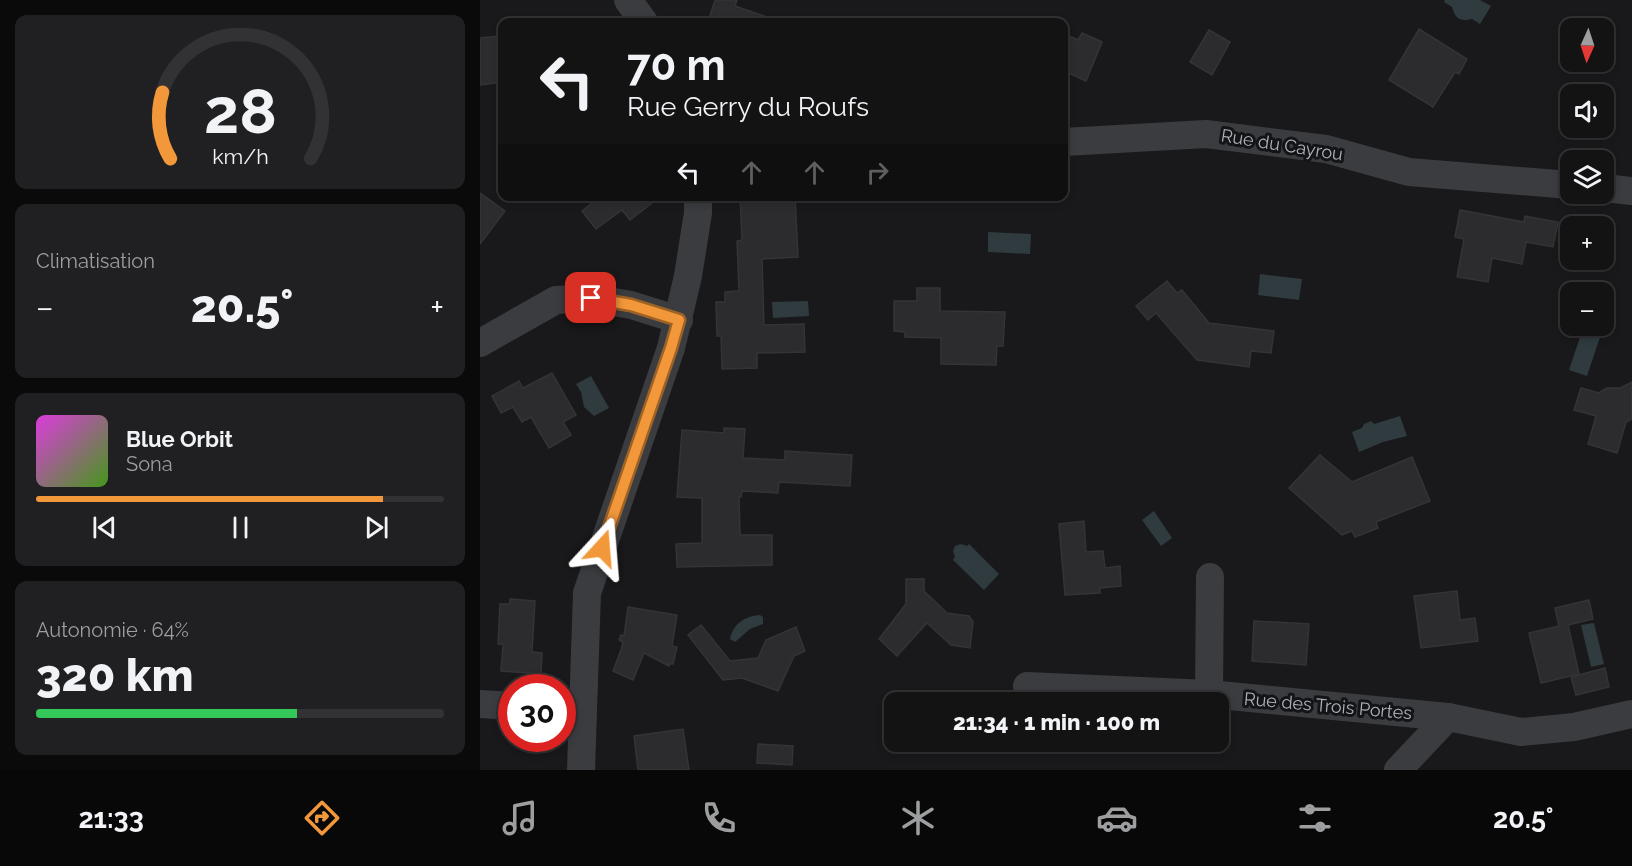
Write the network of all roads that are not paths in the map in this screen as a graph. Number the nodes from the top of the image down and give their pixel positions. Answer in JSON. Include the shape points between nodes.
{"nodes":[{"id":1,"x":628,"y":0,"type":"edge"},
{"id":2,"x":641,"y":18,"type":"edge"},
{"id":3,"x":1068,"y":142,"type":"edge"},
{"id":4,"x":1560,"y":185,"type":"edge"},
{"id":5,"x":1614,"y":189,"type":"edge"},
{"id":6,"x":1632,"y":191,"type":"edge"},
{"id":7,"x":698,"y":201,"type":"edge"},
{"id":8,"x":679,"y":320,"type":"junction"},
{"id":9,"x":480,"y":343,"type":"edge"},
{"id":10,"x":1210,"y":578,"type":"dead end"},
{"id":11,"x":576,"y":679,"type":"edge"},
{"id":12,"x":1026,"y":686,"type":"dead end"},
{"id":13,"x":1163,"y":692,"type":"edge"},
{"id":14,"x":1209,"y":692,"type":"edge"},
{"id":15,"x":1229,"y":696,"type":"edge"},
{"id":16,"x":480,"y":704,"type":"edge"},
{"id":17,"x":498,"y":705,"type":"edge"},
{"id":18,"x":1632,"y":714,"type":"edge"},
{"id":19,"x":1448,"y":717,"type":"junction"},
{"id":20,"x":576,"y":737,"type":"edge"},
{"id":21,"x":581,"y":770,"type":"edge"},
{"id":22,"x":1398,"y":770,"type":"edge"}],
"edges":[{"from":1,"to":2,"type":"street"},
{"from":3,"to":4,"type":"street","name":"Rue du Cayrou","via":[[1206,134],[1326,149],[1409,172]]},
{"from":5,"to":6,"type":"street"},
{"from":7,"to":8,"type":"street"},
{"from":8,"to":9,"type":"street","via":[[591,298],[556,300]]},
{"from":8,"to":11,"type":"street","via":[[587,593]]},
{"from":10,"to":14,"type":"street"},
{"from":12,"to":13,"type":"street","name":"Rue des Trois Portes"},
{"from":15,"to":19,"type":"street","name":"Rue des Trois Portes"},
{"from":16,"to":17,"type":"street"},
{"from":18,"to":19,"type":"street","name":"Rue des Trois Portes","via":[[1574,727],[1521,732]]},
{"from":19,"to":22,"type":"street","name":"Rue des Trois Portes"},
{"from":20,"to":21,"type":"street"}]}
